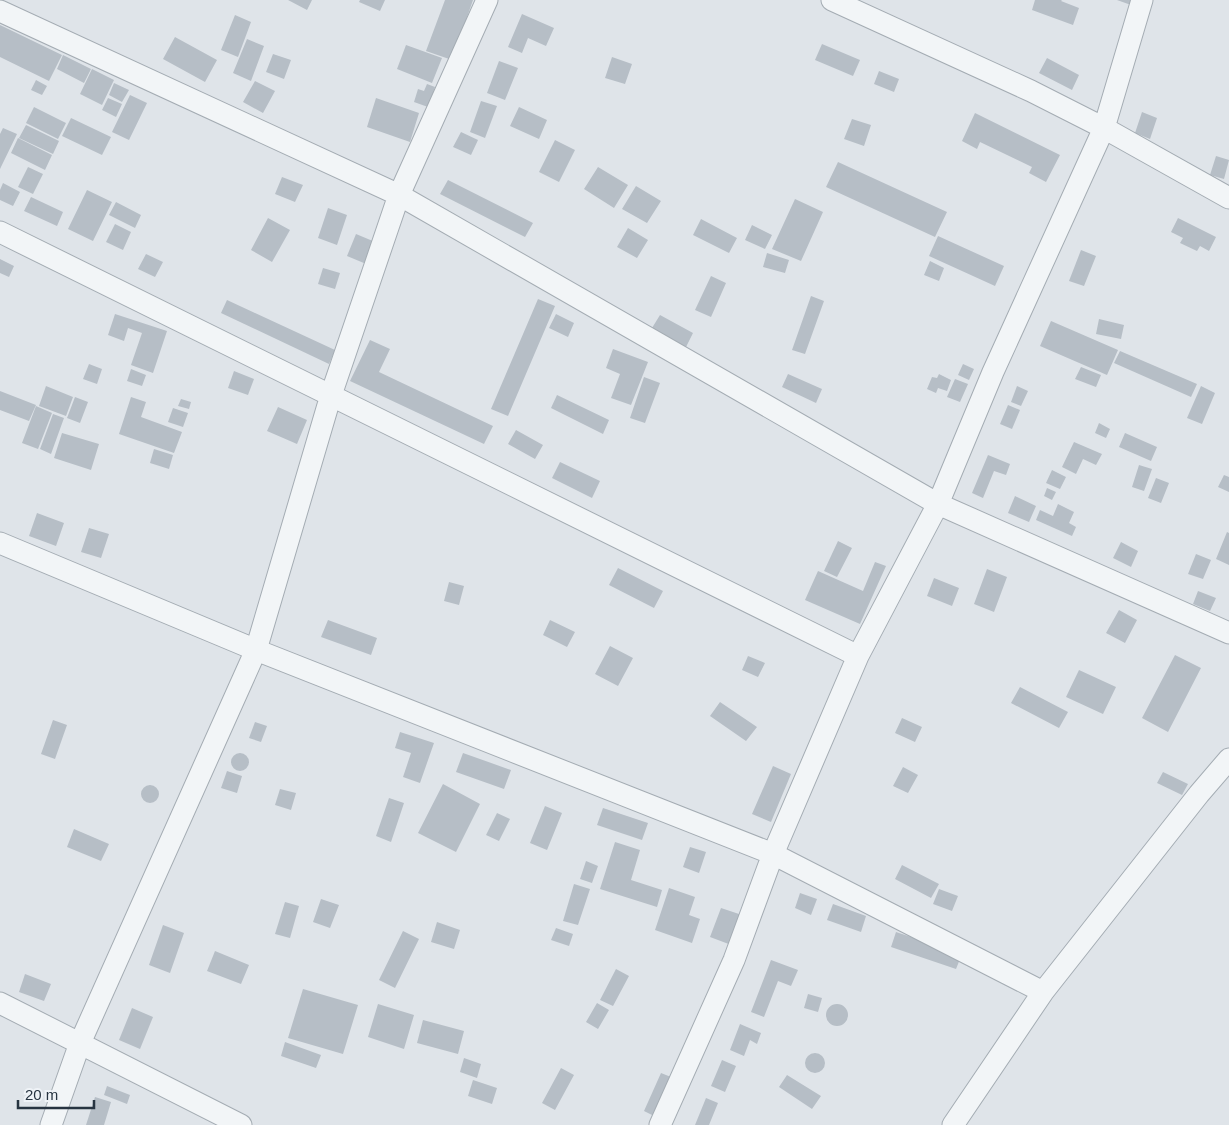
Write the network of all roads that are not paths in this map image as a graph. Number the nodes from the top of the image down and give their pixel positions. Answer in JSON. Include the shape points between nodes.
{"nodes":[{"id":1,"x":487,"y":0,"type":"edge"},
{"id":2,"x":832,"y":0,"type":"edge"},
{"id":3,"x":1142,"y":0,"type":"edge"},
{"id":4,"x":0,"y":11,"type":"edge"},
{"id":5,"x":1104,"y":128,"type":"junction"},
{"id":6,"x":399,"y":195,"type":"junction"},
{"id":7,"x":1229,"y":198,"type":"edge"},
{"id":8,"x":0,"y":232,"type":"edge"},
{"id":9,"x":331,"y":395,"type":"junction"},
{"id":10,"x":938,"y":504,"type":"junction"},
{"id":11,"x":0,"y":543,"type":"edge"},
{"id":12,"x":1229,"y":633,"type":"edge"},
{"id":13,"x":256,"y":650,"type":"junction"},
{"id":14,"x":858,"y":656,"type":"junction"},
{"id":15,"x":1229,"y":759,"type":"edge"},
{"id":16,"x":773,"y":854,"type":"junction"},
{"id":17,"x":1043,"y":992,"type":"junction"},
{"id":18,"x":0,"y":1003,"type":"edge"},
{"id":19,"x":80,"y":1043,"type":"junction"},
{"id":20,"x":51,"y":1125,"type":"edge"},
{"id":21,"x":241,"y":1125,"type":"edge"},
{"id":22,"x":660,"y":1125,"type":"edge"},
{"id":23,"x":953,"y":1125,"type":"edge"}],
"edges":[{"from":1,"to":6,"type":"street"},
{"from":2,"to":5,"type":"street"},
{"from":3,"to":5,"type":"street"},
{"from":4,"to":6,"type":"street"},
{"from":5,"to":7,"type":"street"},
{"from":5,"to":10,"type":"street","via":[[993,372]]},
{"from":6,"to":9,"type":"street"},
{"from":6,"to":10,"type":"street"},
{"from":8,"to":9,"type":"street"},
{"from":9,"to":13,"type":"street"},
{"from":9,"to":14,"type":"street"},
{"from":10,"to":12,"type":"street"},
{"from":10,"to":14,"type":"street"},
{"from":11,"to":13,"type":"street"},
{"from":13,"to":16,"type":"street"},
{"from":13,"to":19,"type":"street"},
{"from":14,"to":16,"type":"street"},
{"from":15,"to":17,"type":"street"},
{"from":16,"to":17,"type":"street"},
{"from":16,"to":22,"type":"street","via":[[734,960]]},
{"from":17,"to":23,"type":"street"},
{"from":18,"to":19,"type":"street"},
{"from":19,"to":20,"type":"street"},
{"from":19,"to":21,"type":"street"}]}
